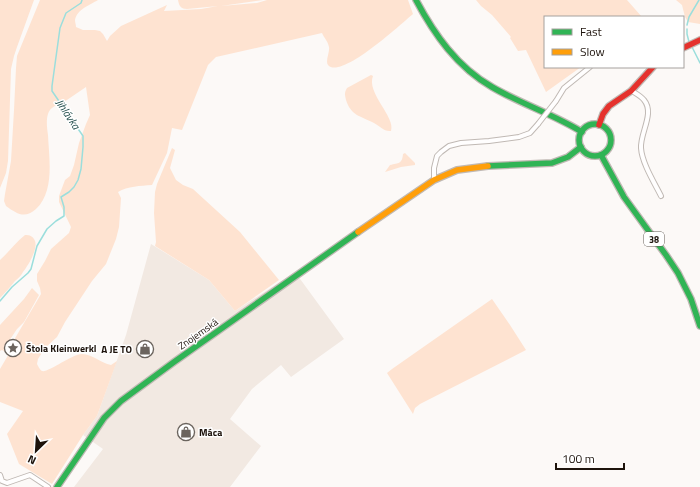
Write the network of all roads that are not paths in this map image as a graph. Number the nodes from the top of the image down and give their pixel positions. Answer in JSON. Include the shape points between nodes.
{"nodes":[{"id":1,"x":416,"y":0,"type":"edge"},
{"id":2,"x":700,"y":40,"type":"edge"},
{"id":3,"x":684,"y":48,"type":"edge"},
{"id":4,"x":589,"y":68,"type":"edge"},
{"id":5,"x":652,"y":68,"type":"edge"},
{"id":6,"x":632,"y":91,"type":"junction"},
{"id":7,"x":599,"y":125,"type":"junction"},
{"id":8,"x":582,"y":132,"type":"junction"},
{"id":9,"x":581,"y":147,"type":"junction"},
{"id":10,"x":601,"y":155,"type":"junction"},
{"id":11,"x":434,"y":180,"type":"junction"},
{"id":12,"x":661,"y":196,"type":"dead end"},
{"id":13,"x":700,"y":326,"type":"edge"},
{"id":14,"x":0,"y":475,"type":"edge"},
{"id":15,"x":48,"y":487,"type":"edge"},
{"id":16,"x":57,"y":487,"type":"edge"}],
"edges":[{"from":1,"to":8,"type":"main road","via":[[442,42],[476,76],[504,94],[558,118]]},
{"from":2,"to":3,"type":"main road"},
{"from":4,"to":11,"type":"street","bridge":true,"via":[[564,88],[530,133],[519,137],[449,146],[437,156]]},
{"from":5,"to":6,"type":"main road"},
{"from":6,"to":7,"type":"main road","via":[[606,108]]},
{"from":6,"to":12,"type":"street","via":[[644,100],[647,107],[641,148]]},
{"from":7,"to":8,"type":"main road","via":[[590,125]]},
{"from":7,"to":10,"type":"main road","via":[[608,130],[611,136],[608,149]]},
{"from":8,"to":9,"type":"main road","via":[[579,141]]},
{"from":9,"to":10,"type":"main road","via":[[591,155]]},
{"from":9,"to":11,"type":"main road","name":"Znojemská","via":[[570,156],[552,163],[468,168]]},
{"from":10,"to":13,"type":"main road","number":"38","via":[[632,210],[683,283]]},
{"from":11,"to":16,"type":"main road","name":"Znojemská","via":[[121,401],[104,418]]},
{"from":14,"to":15,"type":"street","via":[[2,481],[7,482],[30,475]]}]}
